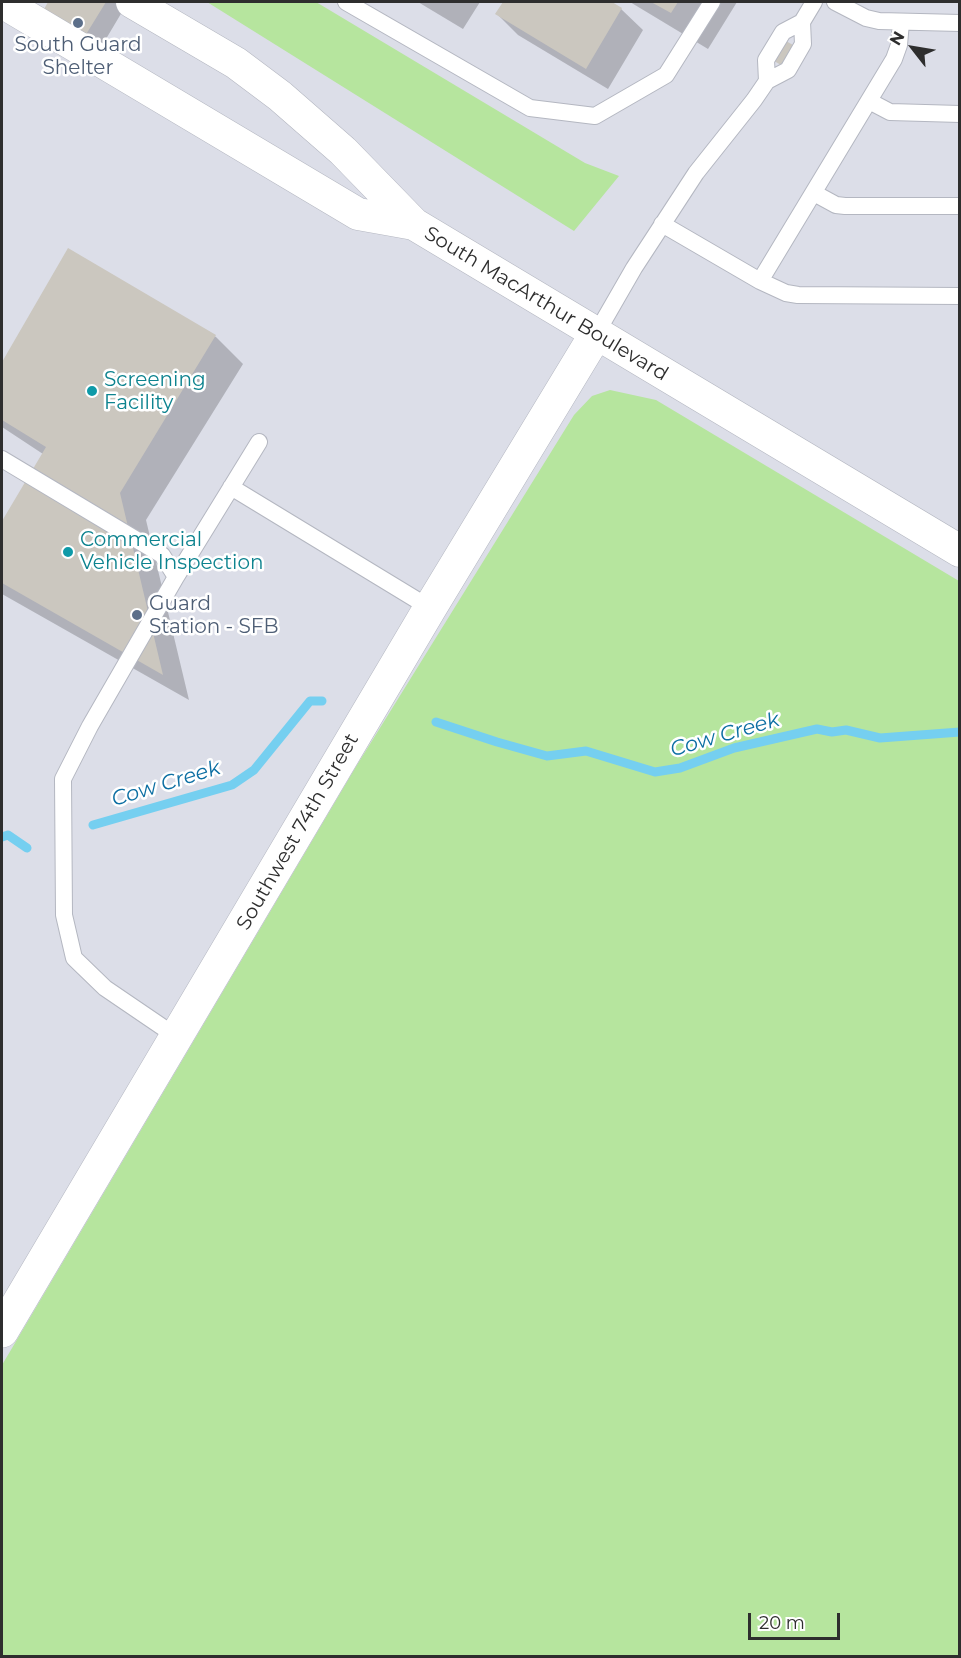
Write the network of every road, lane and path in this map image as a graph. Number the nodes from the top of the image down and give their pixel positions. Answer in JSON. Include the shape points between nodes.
{"nodes":[{"id":1,"x":2,"y":2,"type":"edge"},
{"id":2,"x":132,"y":2,"type":"edge"},
{"id":3,"x":346,"y":2,"type":"edge"},
{"id":4,"x":712,"y":2,"type":"edge"},
{"id":5,"x":814,"y":2,"type":"edge"},
{"id":6,"x":835,"y":2,"type":"edge"},
{"id":7,"x":802,"y":22,"type":"junction"},
{"id":8,"x":901,"y":22,"type":"junction"},
{"id":9,"x":960,"y":23,"type":"edge"},
{"id":10,"x":767,"y":81,"type":"junction"},
{"id":11,"x":869,"y":101,"type":"junction"},
{"id":12,"x":960,"y":114,"type":"edge"},
{"id":13,"x":813,"y":193,"type":"junction"},
{"id":14,"x":960,"y":206,"type":"edge"},
{"id":15,"x":414,"y":224,"type":"junction"},
{"id":16,"x":662,"y":224,"type":"junction"},
{"id":17,"x":760,"y":281,"type":"junction"},
{"id":18,"x":960,"y":297,"type":"edge"},
{"id":19,"x":596,"y":334,"type":"junction"},
{"id":20,"x":259,"y":442,"type":"dead end"},
{"id":21,"x":2,"y":459,"type":"edge"},
{"id":22,"x":231,"y":487,"type":"junction"},
{"id":23,"x":960,"y":551,"type":"edge"},
{"id":24,"x":176,"y":577,"type":"junction"},
{"id":25,"x":430,"y":608,"type":"junction"},
{"id":26,"x":177,"y":1037,"type":"junction"},
{"id":27,"x":2,"y":1331,"type":"edge"}],
"edges":[{"from":1,"to":15,"type":"street","name":"South MacArthur Boulevard","via":[[358,214]]},
{"from":2,"to":15,"type":"street","via":[[236,63],[280,96],[343,151]]},
{"from":3,"to":4,"type":"lane","via":[[530,108],[596,116],[666,75]]},
{"from":5,"to":7,"type":"lane"},
{"from":6,"to":8,"type":"lane","via":[[866,18]]},
{"from":7,"to":10,"type":"lane","via":[[783,33],[766,60]]},
{"from":7,"to":10,"type":"lane","via":[[803,44],[788,70]]},
{"from":8,"to":9,"type":"lane"},
{"from":8,"to":11,"type":"lane","via":[[894,59]]},
{"from":10,"to":16,"type":"lane"},
{"from":11,"to":12,"type":"lane","via":[[891,112]]},
{"from":11,"to":13,"type":"lane"},
{"from":13,"to":14,"type":"lane","via":[[836,206]]},
{"from":13,"to":17,"type":"lane"},
{"from":15,"to":19,"type":"street","name":"South MacArthur Boulevard"},
{"from":16,"to":17,"type":"lane"},
{"from":16,"to":19,"type":"lane"},
{"from":17,"to":18,"type":"lane","via":[[798,295]]},
{"from":19,"to":23,"type":"street","name":"South MacArthur Boulevard"},
{"from":19,"to":25,"type":"street","name":"Southwest 74th Street"},
{"from":20,"to":22,"type":"lane"},
{"from":21,"to":24,"type":"lane","via":[[162,555]]},
{"from":22,"to":24,"type":"lane"},
{"from":22,"to":25,"type":"lane"},
{"from":24,"to":26,"type":"lane","via":[[63,779],[63,838],[64,915],[74,958],[105,988]]},
{"from":25,"to":26,"type":"street","name":"Southwest 74th Street"},
{"from":26,"to":27,"type":"street","name":"Southwest 74th Street"}]}
